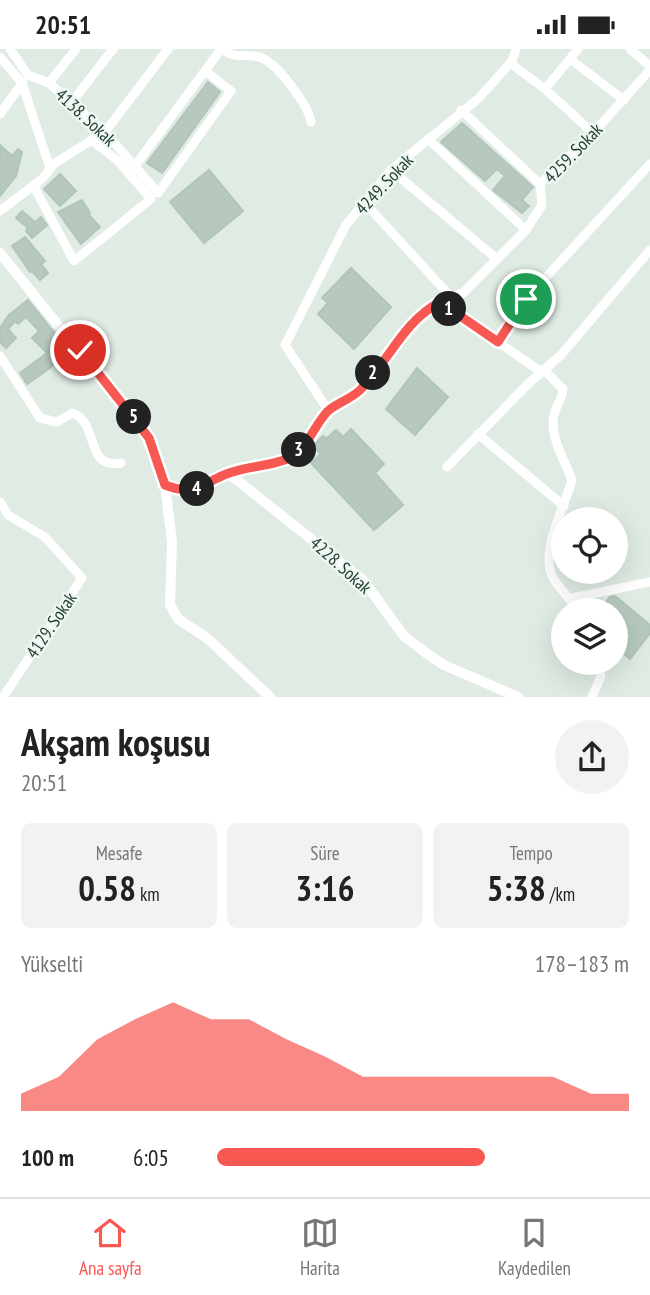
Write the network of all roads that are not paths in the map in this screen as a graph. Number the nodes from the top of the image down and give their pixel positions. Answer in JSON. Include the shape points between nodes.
{"nodes":[{"id":1,"x":10,"y":49,"type":"edge"},
{"id":2,"x":76,"y":49,"type":"edge"},
{"id":3,"x":113,"y":49,"type":"edge"},
{"id":4,"x":168,"y":49,"type":"edge"},
{"id":5,"x":222,"y":49,"type":"edge"},
{"id":6,"x":516,"y":49,"type":"edge"},
{"id":7,"x":578,"y":49,"type":"edge"},
{"id":8,"x":630,"y":49,"type":"edge"},
{"id":9,"x":0,"y":57,"type":"edge"},
{"id":10,"x":570,"y":59,"type":"junction"},
{"id":11,"x":510,"y":63,"type":"junction"},
{"id":12,"x":650,"y":68,"type":"edge"},
{"id":13,"x":205,"y":71,"type":"junction"},
{"id":14,"x":25,"y":79,"type":"junction"},
{"id":15,"x":49,"y":83,"type":"junction"},
{"id":16,"x":545,"y":89,"type":"junction"},
{"id":17,"x":624,"y":100,"type":"junction"},
{"id":18,"x":72,"y":102,"type":"junction"},
{"id":19,"x":461,"y":110,"type":"junction"},
{"id":20,"x":0,"y":114,"type":"edge"},
{"id":21,"x":311,"y":122,"type":"dead end"},
{"id":22,"x":105,"y":132,"type":"junction"},
{"id":23,"x":593,"y":133,"type":"junction"},
{"id":24,"x":428,"y":139,"type":"junction"},
{"id":25,"x":92,"y":140,"type":"junction"},
{"id":26,"x":650,"y":165,"type":"edge"},
{"id":27,"x":135,"y":166,"type":"junction"},
{"id":28,"x":50,"y":168,"type":"junction"},
{"id":29,"x":391,"y":170,"type":"junction"},
{"id":30,"x":540,"y":184,"type":"junction"},
{"id":31,"x":33,"y":185,"type":"junction"},
{"id":32,"x":154,"y":196,"type":"junction"},
{"id":33,"x":365,"y":203,"type":"junction"},
{"id":34,"x":0,"y":211,"type":"edge"},
{"id":35,"x":526,"y":230,"type":"junction"},
{"id":36,"x":650,"y":250,"type":"edge"},
{"id":37,"x":0,"y":253,"type":"edge"},
{"id":38,"x":497,"y":259,"type":"junction"},
{"id":39,"x":450,"y":296,"type":"junction"},
{"id":40,"x":440,"y":302,"type":"junction"},
{"id":41,"x":498,"y":342,"type":"junction"},
{"id":42,"x":0,"y":356,"type":"edge"},
{"id":43,"x":545,"y":371,"type":"junction"},
{"id":44,"x":328,"y":410,"type":"junction"},
{"id":45,"x":478,"y":434,"type":"junction"},
{"id":46,"x":121,"y":463,"type":"dead end"},
{"id":47,"x":447,"y":467,"type":"dead end"},
{"id":48,"x":228,"y":473,"type":"junction"},
{"id":49,"x":165,"y":485,"type":"junction"},
{"id":50,"x":0,"y":502,"type":"edge"},
{"id":51,"x":564,"y":506,"type":"junction"},
{"id":52,"x":8,"y":515,"type":"junction"},
{"id":53,"x":0,"y":523,"type":"edge"},
{"id":54,"x":650,"y":582,"type":"edge"},
{"id":55,"x":572,"y":598,"type":"joint"},
{"id":56,"x":601,"y":675,"type":"edge"},
{"id":57,"x":3,"y":697,"type":"edge"},
{"id":58,"x":270,"y":697,"type":"edge"},
{"id":59,"x":518,"y":697,"type":"edge"},
{"id":60,"x":592,"y":697,"type":"edge"}],
"edges":[{"from":1,"to":14,"type":"street"},
{"from":2,"to":15,"type":"street"},
{"from":3,"to":18,"type":"street"},
{"from":4,"to":22,"type":"street"},
{"from":5,"to":13,"type":"street"},
{"from":5,"to":21,"type":"street","via":[[241,58],[261,57],[273,66],[309,110]]},
{"from":6,"to":11,"type":"street","name":"4249. Sokak"},
{"from":7,"to":10,"type":"street"},
{"from":8,"to":12,"type":"street"},
{"from":9,"to":14,"type":"street"},
{"from":10,"to":16,"type":"street"},
{"from":10,"to":17,"type":"street"},
{"from":11,"to":16,"type":"street"},
{"from":11,"to":19,"type":"street","name":"4249. Sokak","via":[[479,98]]},
{"from":12,"to":17,"type":"street","name":"4259. Sokak"},
{"from":13,"to":27,"type":"street"},
{"from":13,"to":32,"type":"street","via":[[231,91]]},
{"from":14,"to":15,"type":"street","name":"4138. Sokak"},
{"from":14,"to":20,"type":"street"},
{"from":14,"to":28,"type":"street"},
{"from":15,"to":18,"type":"street","name":"4138. Sokak"},
{"from":16,"to":23,"type":"street"},
{"from":17,"to":23,"type":"street","name":"4259. Sokak"},
{"from":18,"to":22,"type":"street","name":"4138. Sokak"},
{"from":19,"to":24,"type":"street","name":"4249. Sokak"},
{"from":19,"to":30,"type":"street"},
{"from":22,"to":25,"type":"street"},
{"from":22,"to":27,"type":"street","name":"4138. Sokak"},
{"from":23,"to":30,"type":"street","name":"4259. Sokak"},
{"from":24,"to":29,"type":"street","name":"4249. Sokak"},
{"from":24,"to":35,"type":"street"},
{"from":25,"to":28,"type":"street"},
{"from":25,"to":32,"type":"street"},
{"from":26,"to":41,"type":"street","via":[[526,299]]},
{"from":27,"to":32,"type":"street","name":"4138. Sokak"},
{"from":28,"to":31,"type":"street"},
{"from":29,"to":33,"type":"street","name":"4249. Sokak"},
{"from":29,"to":38,"type":"street"},
{"from":30,"to":35,"type":"street","name":"4259. Sokak","via":[[542,205]]},
{"from":31,"to":32,"type":"street","via":[[74,261]]},
{"from":31,"to":34,"type":"street"},
{"from":33,"to":39,"type":"street"},
{"from":33,"to":44,"type":"street","name":"4249. Sokak","via":[[346,225],[285,345]]},
{"from":35,"to":38,"type":"street","name":"4259. Sokak"},
{"from":36,"to":43,"type":"street"},
{"from":37,"to":49,"type":"street","via":[[149,438]]},
{"from":38,"to":39,"type":"street","name":"4259. Sokak","via":[[463,293]]},
{"from":39,"to":40,"type":"street","name":"4259. Sokak"},
{"from":40,"to":41,"type":"street"},
{"from":40,"to":44,"type":"street","name":"4259. Sokak","via":[[424,311],[362,389]]},
{"from":41,"to":43,"type":"street"},
{"from":42,"to":46,"type":"street","via":[[40,418],[57,422],[77,414],[92,435],[99,459],[106,464]]},
{"from":43,"to":45,"type":"street"},
{"from":43,"to":51,"type":"street","via":[[563,389],[552,418],[572,479]]},
{"from":44,"to":48,"type":"street","via":[[293,456]]},
{"from":45,"to":47,"type":"street"},
{"from":45,"to":51,"type":"street"},
{"from":48,"to":49,"type":"street","via":[[194,490],[179,491]]},
{"from":48,"to":59,"type":"street","name":"4228. Sokak","via":[[364,581],[404,636],[444,665]]},
{"from":49,"to":58,"type":"street","via":[[172,542],[170,605],[178,619],[207,638]]},
{"from":50,"to":52,"type":"street","name":"4129. Sokak"},
{"from":51,"to":55,"type":"street","via":[[553,535],[550,569]]},
{"from":52,"to":53,"type":"street"},
{"from":52,"to":57,"type":"street","name":"4129. Sokak","via":[[45,537],[82,578]]},
{"from":54,"to":55,"type":"street"},
{"from":56,"to":60,"type":"street"}]}
